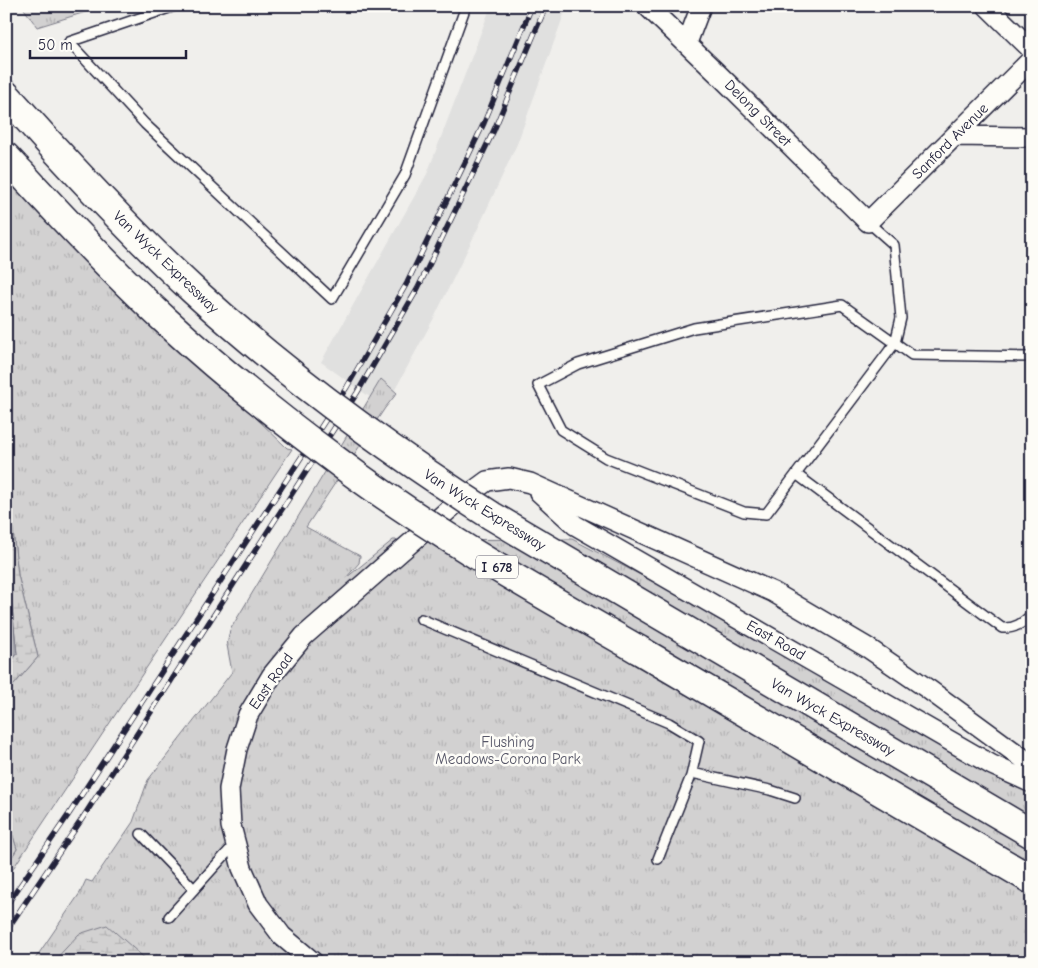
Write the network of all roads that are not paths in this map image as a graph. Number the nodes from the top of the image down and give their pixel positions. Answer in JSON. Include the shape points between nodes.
{"nodes":[{"id":1,"x":176,"y":6,"type":"edge"},
{"id":2,"x":466,"y":6,"type":"edge"},
{"id":3,"x":647,"y":6,"type":"edge"},
{"id":4,"x":701,"y":6,"type":"edge"},
{"id":5,"x":987,"y":6,"type":"edge"},
{"id":6,"x":687,"y":43,"type":"junction"},
{"id":7,"x":1032,"y":50,"type":"edge"},
{"id":8,"x":1032,"y":59,"type":"edge"},
{"id":9,"x":6,"y":95,"type":"edge"},
{"id":10,"x":955,"y":136,"type":"junction"},
{"id":11,"x":1032,"y":137,"type":"edge"},
{"id":12,"x":6,"y":157,"type":"edge"},
{"id":13,"x":868,"y":222,"type":"junction"},
{"id":14,"x":895,"y":343,"type":"junction"},
{"id":15,"x":1032,"y":357,"type":"edge"},
{"id":16,"x":796,"y":474,"type":"junction"},
{"id":17,"x":529,"y":483,"type":"junction"},
{"id":18,"x":1032,"y":614,"type":"edge"},
{"id":19,"x":422,"y":620,"type":"dead end"},
{"id":20,"x":1032,"y":765,"type":"edge"},
{"id":21,"x":692,"y":773,"type":"junction"},
{"id":22,"x":1032,"y":783,"type":"edge"},
{"id":23,"x":794,"y":798,"type":"dead end"},
{"id":24,"x":141,"y":834,"type":"dead end"},
{"id":25,"x":1032,"y":834,"type":"edge"},
{"id":26,"x":236,"y":844,"type":"junction"},
{"id":27,"x":658,"y":859,"type":"dead end"},
{"id":28,"x":1032,"y":880,"type":"edge"},
{"id":29,"x":194,"y":889,"type":"junction"},
{"id":30,"x":169,"y":916,"type":"dead end"},
{"id":31,"x":313,"y":962,"type":"edge"}],
"edges":[{"from":1,"to":2,"type":"lane","via":[[69,42],[145,124],[332,298],[405,175]]},
{"from":3,"to":6,"type":"street","name":"Delong Street"},
{"from":4,"to":6,"type":"street"},
{"from":5,"to":7,"type":"street"},
{"from":6,"to":13,"type":"street","name":"Delong Street"},
{"from":8,"to":10,"type":"street","name":"Sanford Avenue"},
{"from":9,"to":25,"type":"highway","name":"Van Wyck Expressway","number":"I 678","bridge":true,"via":[[98,196],[194,290],[259,348],[359,426],[492,516]]},
{"from":10,"to":11,"type":"street"},
{"from":10,"to":13,"type":"street","name":"Sanford Avenue"},
{"from":12,"to":28,"type":"highway","number":"I 678","bridge":true,"via":[[166,321],[271,411],[409,512],[470,551]]},
{"from":13,"to":14,"type":"lane","via":[[894,246],[901,318]]},
{"from":14,"to":15,"type":"lane","via":[[912,355]]},
{"from":14,"to":16,"type":"lane"},
{"from":14,"to":16,"type":"lane","via":[[842,305],[694,328],[578,364],[538,385],[561,430],[606,458],[744,512],[766,514]]},
{"from":16,"to":18,"type":"lane","via":[[1002,628],[1012,629]]},
{"from":17,"to":20,"type":"street","via":[[773,592],[868,648]]},
{"from":17,"to":22,"type":"street","name":"East Road","via":[[574,525],[992,765]]},
{"from":17,"to":26,"type":"street","name":"East Road","via":[[509,478],[487,481],[453,506],[304,636],[272,675],[248,714],[237,749],[229,789],[231,826]]},
{"from":19,"to":21,"type":"lane","via":[[669,723],[699,741]]},
{"from":21,"to":23,"type":"lane"},
{"from":21,"to":27,"type":"lane"},
{"from":24,"to":29,"type":"lane"},
{"from":26,"to":29,"type":"lane"},
{"from":26,"to":31,"type":"street","name":"East Road","via":[[242,868],[258,904],[282,936]]},
{"from":29,"to":30,"type":"lane"}]}
